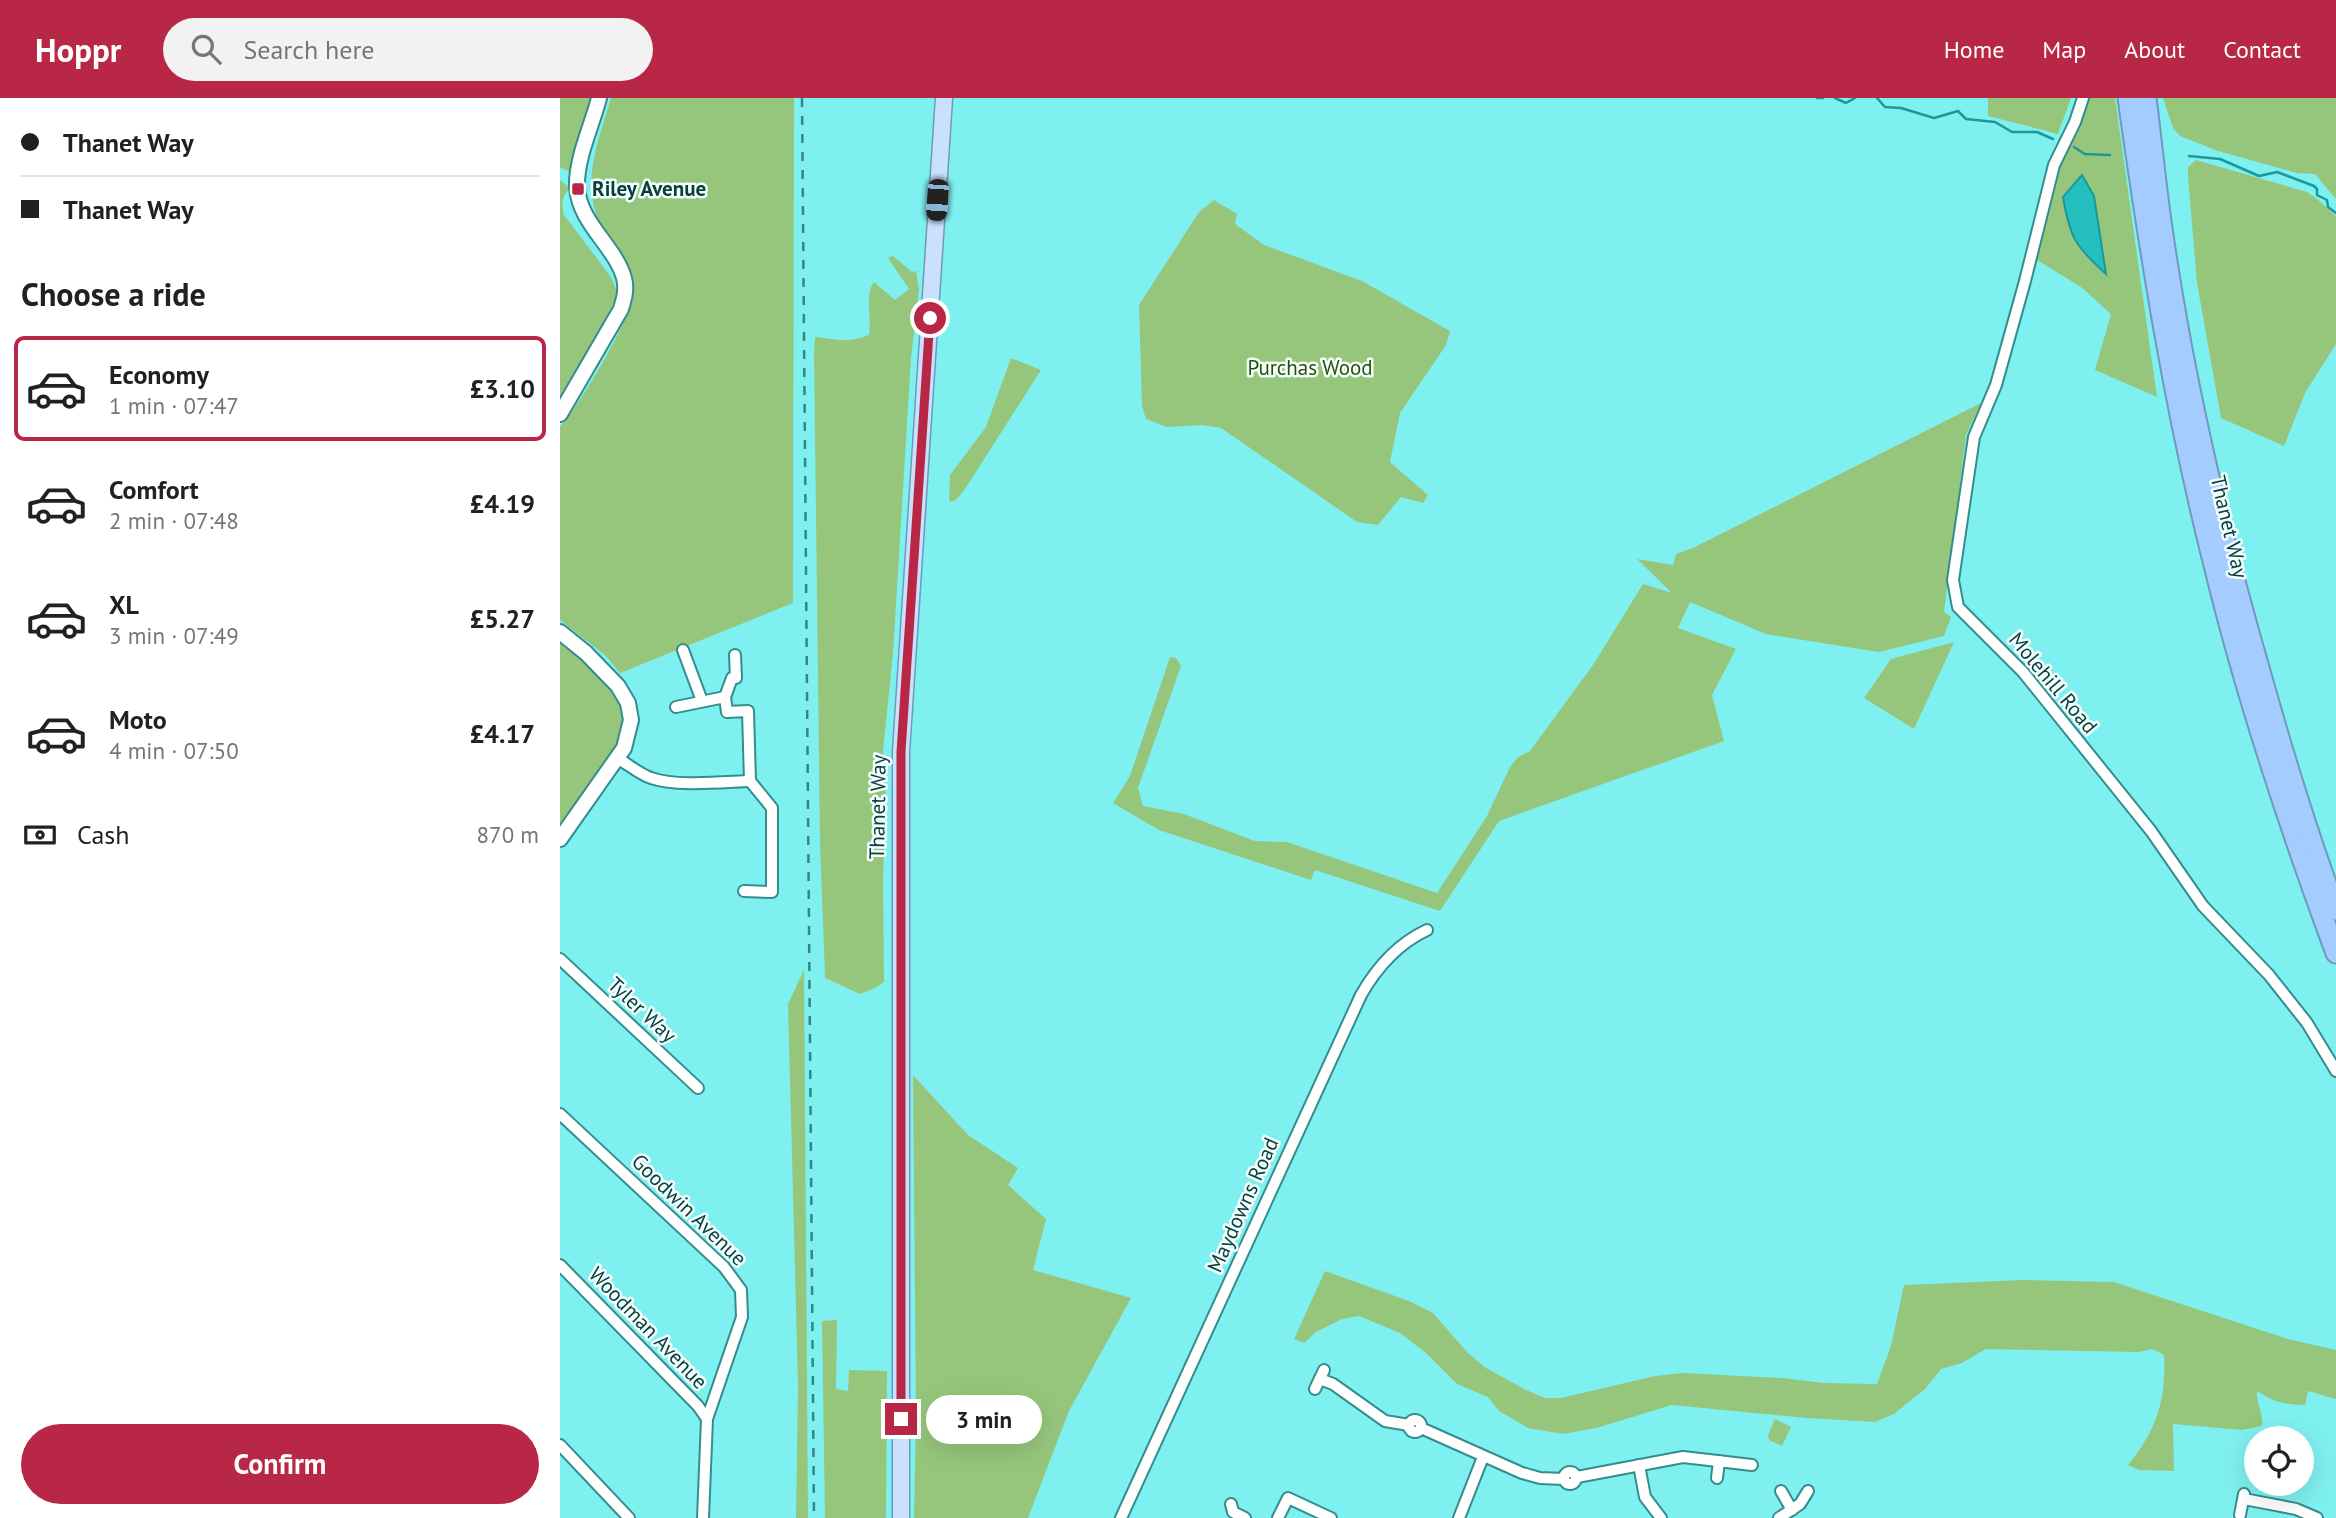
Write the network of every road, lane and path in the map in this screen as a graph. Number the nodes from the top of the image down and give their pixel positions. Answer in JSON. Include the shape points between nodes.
{"nodes":[{"id":1,"x":599,"y":98,"type":"edge"},
{"id":2,"x":944,"y":98,"type":"edge"},
{"id":3,"x":2083,"y":98,"type":"edge"},
{"id":4,"x":2128,"y":98,"type":"edge"},
{"id":5,"x":2146,"y":98,"type":"edge"},
{"id":6,"x":560,"y":414,"type":"edge"},
{"id":7,"x":560,"y":632,"type":"edge"},
{"id":8,"x":682,"y":650,"type":"dead end"},
{"id":9,"x":735,"y":655,"type":"dead end"},
{"id":10,"x":725,"y":697,"type":"junction"},
{"id":11,"x":702,"y":701,"type":"junction"},
{"id":12,"x":676,"y":707,"type":"dead end"},
{"id":13,"x":617,"y":758,"type":"junction"},
{"id":14,"x":750,"y":781,"type":"junction"},
{"id":15,"x":560,"y":839,"type":"edge"},
{"id":16,"x":744,"y":891,"type":"dead end"},
{"id":17,"x":2336,"y":910,"type":"edge"},
{"id":18,"x":1427,"y":930,"type":"dead end"},
{"id":19,"x":2336,"y":953,"type":"edge"},
{"id":20,"x":560,"y":959,"type":"edge"},
{"id":21,"x":2336,"y":1071,"type":"edge"},
{"id":22,"x":698,"y":1088,"type":"dead end"},
{"id":23,"x":560,"y":1114,"type":"edge"},
{"id":24,"x":560,"y":1265,"type":"edge"},
{"id":25,"x":1320,"y":1379,"type":"dead end"},
{"id":26,"x":707,"y":1419,"type":"junction"},
{"id":27,"x":560,"y":1445,"type":"edge"},
{"id":28,"x":1483,"y":1457,"type":"junction"},
{"id":29,"x":1719,"y":1461,"type":"junction"},
{"id":30,"x":1639,"y":1465,"type":"junction"},
{"id":31,"x":1752,"y":1465,"type":"dead end"},
{"id":32,"x":1717,"y":1478,"type":"dead end"},
{"id":33,"x":1781,"y":1491,"type":"dead end"},
{"id":34,"x":1808,"y":1491,"type":"dead end"},
{"id":35,"x":1231,"y":1504,"type":"dead end"},
{"id":36,"x":1449,"y":1505,"type":"dead end"},
{"id":37,"x":1792,"y":1510,"type":"junction"},
{"id":38,"x":1460,"y":1514,"type":"edge"},
{"id":39,"x":2241,"y":1515,"type":"dead end"},
{"id":40,"x":629,"y":1518,"type":"edge"},
{"id":41,"x":703,"y":1518,"type":"edge"},
{"id":42,"x":901,"y":1518,"type":"edge"},
{"id":43,"x":1121,"y":1518,"type":"edge"},
{"id":44,"x":1245,"y":1518,"type":"edge"},
{"id":45,"x":1278,"y":1518,"type":"edge"},
{"id":46,"x":1331,"y":1518,"type":"edge"},
{"id":47,"x":1661,"y":1518,"type":"edge"},
{"id":48,"x":1779,"y":1518,"type":"edge"},
{"id":49,"x":2317,"y":1518,"type":"edge"}],
"edges":[{"from":1,"to":6,"type":"main road","via":[[577,188],[590,222],[620,269],[625,295]]},
{"from":2,"to":42,"type":"main road","name":"Thanet Way","via":[[901,752]]},
{"from":3,"to":21,"type":"street","name":"Molehill Road","via":[[2054,165],[1996,385],[1974,437],[1953,580],[1958,607],[2023,672],[2151,831],[2203,906],[2299,1013]]},
{"from":4,"to":19,"type":"highway","name":"Thanet Way","via":[[2150,256],[2213,564],[2263,739]]},
{"from":5,"to":17,"type":"highway","name":"Thanet Way","via":[[2175,308],[2227,558],[2285,758]]},
{"from":7,"to":13,"type":"main road","via":[[618,685],[628,703],[630,728]]},
{"from":8,"to":11,"type":"street"},
{"from":9,"to":10,"type":"street","via":[[736,678]]},
{"from":10,"to":11,"type":"street"},
{"from":10,"to":14,"type":"street","via":[[727,712],[748,711]]},
{"from":11,"to":12,"type":"street"},
{"from":13,"to":14,"type":"street","via":[[650,778]]},
{"from":13,"to":15,"type":"main road"},
{"from":14,"to":16,"type":"street","via":[[772,808],[772,892]]},
{"from":18,"to":43,"type":"street","name":"Maydowns Road","via":[[1408,939],[1385,961],[1360,995]]},
{"from":20,"to":22,"type":"street","name":"Tyler Way"},
{"from":23,"to":26,"type":"street","name":"Goodwin Avenue","via":[[724,1267],[741,1290],[740,1328]]},
{"from":24,"to":26,"type":"street","name":"Woodman Avenue"},
{"from":25,"to":28,"type":"street","via":[[1385,1421],[1409,1425],[1413,1432],[1421,1428]]},
{"from":26,"to":41,"type":"street","name":"Goodwin Avenue"},
{"from":27,"to":40,"type":"street"},
{"from":28,"to":30,"type":"street","via":[[1531,1476],[1572,1484],[1577,1477]]},
{"from":28,"to":38,"type":"street"},
{"from":29,"to":30,"type":"street","via":[[1683,1457]]},
{"from":29,"to":31,"type":"street"},
{"from":29,"to":32,"type":"street"},
{"from":30,"to":47,"type":"street","via":[[1645,1497]]},
{"from":33,"to":37,"type":"street"},
{"from":34,"to":37,"type":"street"},
{"from":35,"to":44,"type":"street","via":[[1233,1512]]},
{"from":36,"to":38,"type":"street"},
{"from":37,"to":48,"type":"street"},
{"from":39,"to":49,"type":"street","via":[[2244,1496]]},
{"from":45,"to":46,"type":"street","via":[[1288,1498]]}]}
